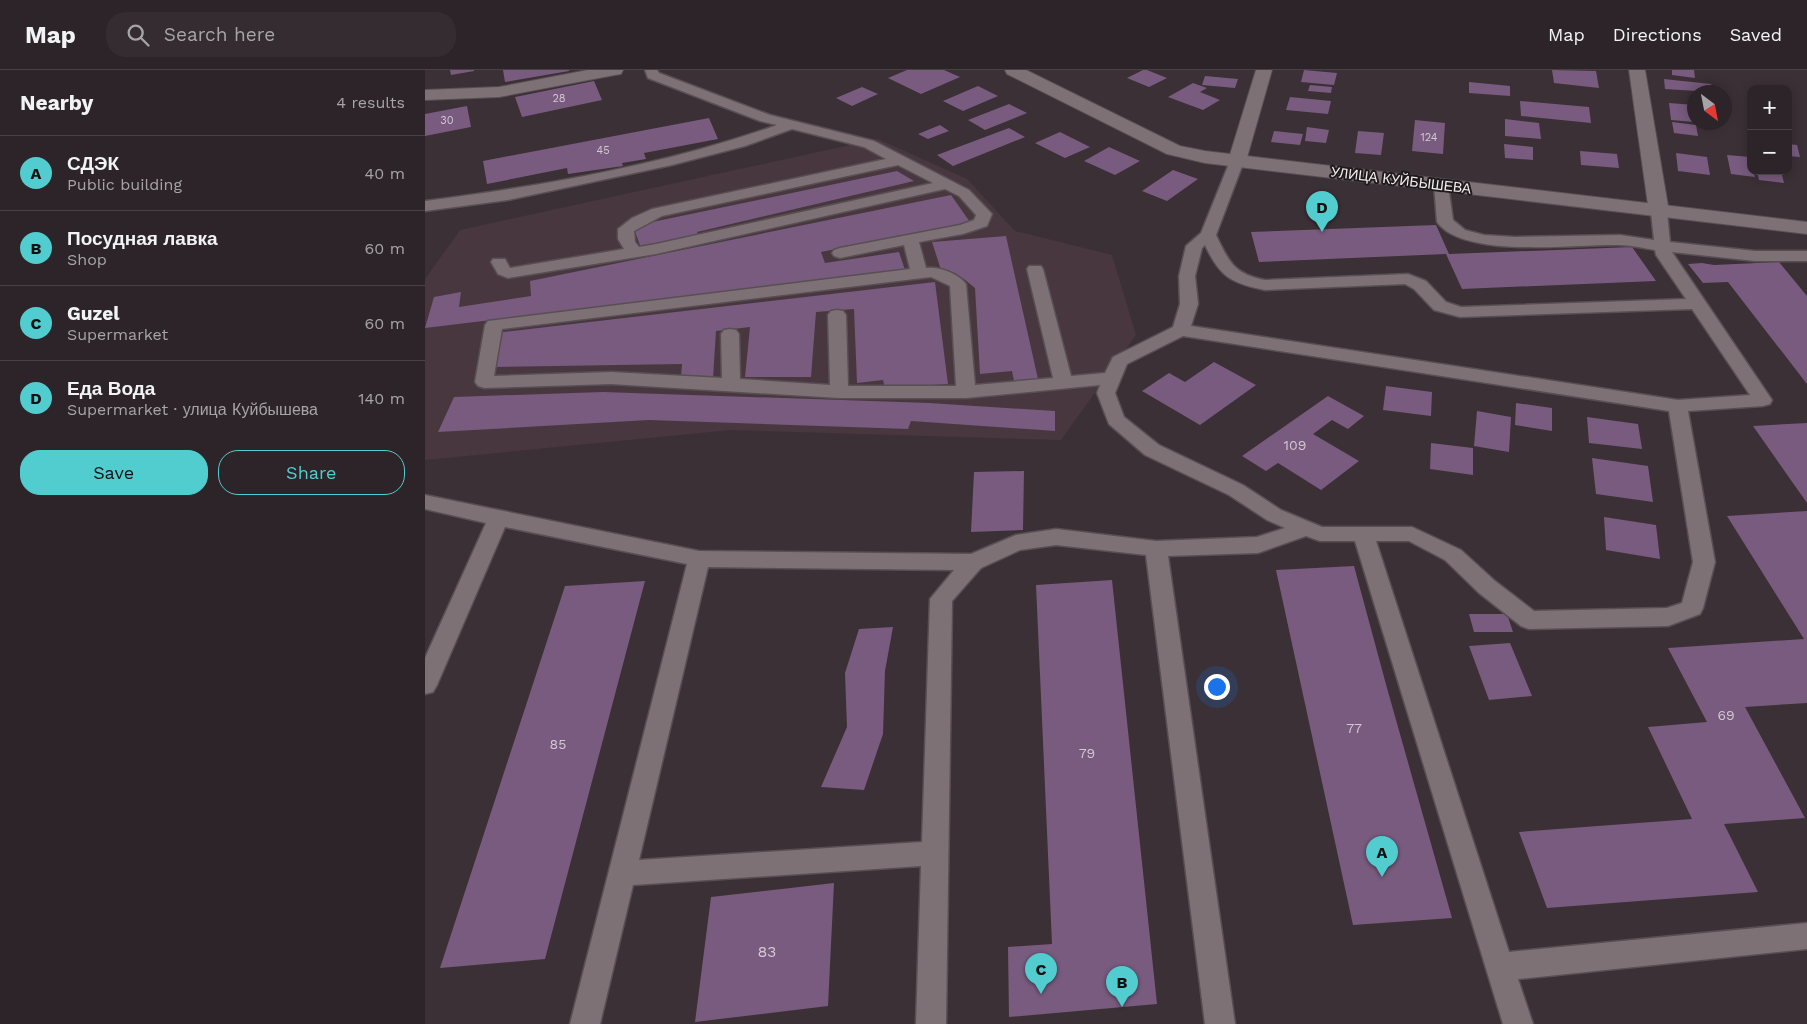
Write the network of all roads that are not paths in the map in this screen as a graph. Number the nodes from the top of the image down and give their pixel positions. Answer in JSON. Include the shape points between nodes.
{"nodes":[{"id":1,"x":615,"y":70,"type":"edge"},
{"id":2,"x":651,"y":70,"type":"edge"},
{"id":3,"x":1013,"y":70,"type":"edge"},
{"id":4,"x":1264,"y":70,"type":"edge"},
{"id":5,"x":1637,"y":70,"type":"edge"},
{"id":6,"x":425,"y":95,"type":"edge"},
{"id":7,"x":790,"y":125,"type":"junction"},
{"id":8,"x":901,"y":160,"type":"junction"},
{"id":9,"x":1237,"y":160,"type":"junction"},
{"id":10,"x":948,"y":184,"type":"junction"},
{"id":11,"x":1441,"y":185,"type":"junction"},
{"id":12,"x":425,"y":206,"type":"edge"},
{"id":13,"x":1659,"y":212,"type":"junction"},
{"id":14,"x":1807,"y":228,"type":"edge"},
{"id":15,"x":1209,"y":235,"type":"junction"},
{"id":16,"x":910,"y":240,"type":"junction"},
{"id":17,"x":1663,"y":245,"type":"junction"},
{"id":18,"x":635,"y":252,"type":"junction"},
{"id":19,"x":840,"y":253,"type":"dead end"},
{"id":20,"x":1807,"y":256,"type":"edge"},
{"id":21,"x":1807,"y":260,"type":"edge"},
{"id":22,"x":499,"y":262,"type":"dead end"},
{"id":23,"x":1035,"y":270,"type":"dead end"},
{"id":24,"x":921,"y":274,"type":"junction"},
{"id":25,"x":1697,"y":304,"type":"junction"},
{"id":26,"x":837,"y":315,"type":"dead end"},
{"id":27,"x":1181,"y":330,"type":"junction"},
{"id":28,"x":730,"y":334,"type":"dead end"},
{"id":29,"x":1112,"y":378,"type":"junction"},
{"id":30,"x":1063,"y":382,"type":"junction"},
{"id":31,"x":731,"y":384,"type":"junction"},
{"id":32,"x":839,"y":392,"type":"junction"},
{"id":33,"x":966,"y":392,"type":"junction"},
{"id":34,"x":1678,"y":406,"type":"junction"},
{"id":35,"x":425,"y":502,"type":"edge"},
{"id":36,"x":498,"y":518,"type":"junction"},
{"id":37,"x":1307,"y":528,"type":"junction"},
{"id":38,"x":1363,"y":534,"type":"junction"},
{"id":39,"x":1156,"y":549,"type":"junction"},
{"id":40,"x":699,"y":559,"type":"junction"},
{"id":41,"x":973,"y":562,"type":"junction"},
{"id":42,"x":425,"y":685,"type":"edge"},
{"id":43,"x":934,"y":853,"type":"junction"},
{"id":44,"x":623,"y":873,"type":"junction"},
{"id":45,"x":1807,"y":936,"type":"edge"},
{"id":46,"x":1499,"y":967,"type":"junction"},
{"id":47,"x":585,"y":1024,"type":"edge"},
{"id":48,"x":931,"y":1024,"type":"edge"},
{"id":49,"x":1220,"y":1024,"type":"edge"},
{"id":50,"x":1518,"y":1024,"type":"edge"}],
"edges":[{"from":1,"to":6,"type":"main road","via":[[499,92]]},
{"from":2,"to":7,"type":"lane","via":[[653,75]]},
{"from":3,"to":9,"type":"main road","name":"УЛИЦА КУЙБЫШЕВА","via":[[1174,150]]},
{"from":4,"to":9,"type":"main road"},
{"from":5,"to":13,"type":"main road"},
{"from":7,"to":8,"type":"lane","via":[[869,144]]},
{"from":7,"to":12,"type":"lane","via":[[741,143],[672,161],[508,195]]},
{"from":8,"to":10,"type":"lane"},
{"from":8,"to":18,"type":"lane","via":[[657,212],[626,230],[625,239]]},
{"from":9,"to":11,"type":"main road","name":"УЛИЦА КУЙБЫШЕВА"},
{"from":9,"to":15,"type":"lane"},
{"from":10,"to":16,"type":"lane","via":[[965,193],[984,214],[981,223]]},
{"from":10,"to":18,"type":"lane"},
{"from":11,"to":13,"type":"main road","name":"УЛИЦА КУЙБЫШЕВА"},
{"from":11,"to":17,"type":"lane","via":[[1445,222],[1459,233],[1483,240],[1620,240]]},
{"from":13,"to":14,"type":"main road","name":"УЛИЦА КУЙБЫШЕВА"},
{"from":13,"to":17,"type":"lane"},
{"from":15,"to":25,"type":"lane","via":[[1226,271],[1242,281],[1265,285],[1408,279],[1440,306],[1460,312]]},
{"from":15,"to":27,"type":"lane","via":[[1194,246],[1187,276],[1189,304]]},
{"from":16,"to":19,"type":"lane"},
{"from":16,"to":24,"type":"lane"},
{"from":17,"to":20,"type":"lane","via":[[1713,253]]},
{"from":17,"to":25,"type":"lane","via":[[1664,255]]},
{"from":18,"to":22,"type":"lane","via":[[508,273]]},
{"from":20,"to":21,"type":"lane"},
{"from":23,"to":30,"type":"lane"},
{"from":24,"to":31,"type":"lane","via":[[494,325],[484,382],[611,378]]},
{"from":24,"to":33,"type":"lane","via":[[932,272],[958,284]]},
{"from":25,"to":34,"type":"lane","via":[[1763,400]]},
{"from":26,"to":32,"type":"lane"},
{"from":27,"to":29,"type":"lane","via":[[1119,361]]},
{"from":27,"to":34,"type":"lane"},
{"from":28,"to":31,"type":"lane"},
{"from":29,"to":30,"type":"lane"},
{"from":29,"to":37,"type":"lane","via":[[1106,393],[1116,420],[1152,450],[1236,490],[1274,515]]},
{"from":30,"to":33,"type":"lane"},
{"from":31,"to":32,"type":"lane"},
{"from":32,"to":33,"type":"lane"},
{"from":34,"to":38,"type":"lane","via":[[1704,562],[1693,608],[1668,617],[1529,620],[1453,555],[1412,534]]},
{"from":35,"to":36,"type":"lane"},
{"from":36,"to":40,"type":"lane"},
{"from":36,"to":42,"type":"lane"},
{"from":37,"to":38,"type":"lane","via":[[1320,534]]},
{"from":37,"to":39,"type":"lane","via":[[1258,545]]},
{"from":38,"to":46,"type":"lane"},
{"from":39,"to":41,"type":"lane","via":[[1056,537],[1016,543]]},
{"from":39,"to":49,"type":"lane"},
{"from":40,"to":41,"type":"lane"},
{"from":40,"to":44,"type":"lane"},
{"from":41,"to":43,"type":"lane","via":[[941,599]]},
{"from":43,"to":44,"type":"lane"},
{"from":43,"to":48,"type":"lane"},
{"from":44,"to":47,"type":"lane"},
{"from":45,"to":46,"type":"lane"},
{"from":46,"to":50,"type":"lane"}]}
